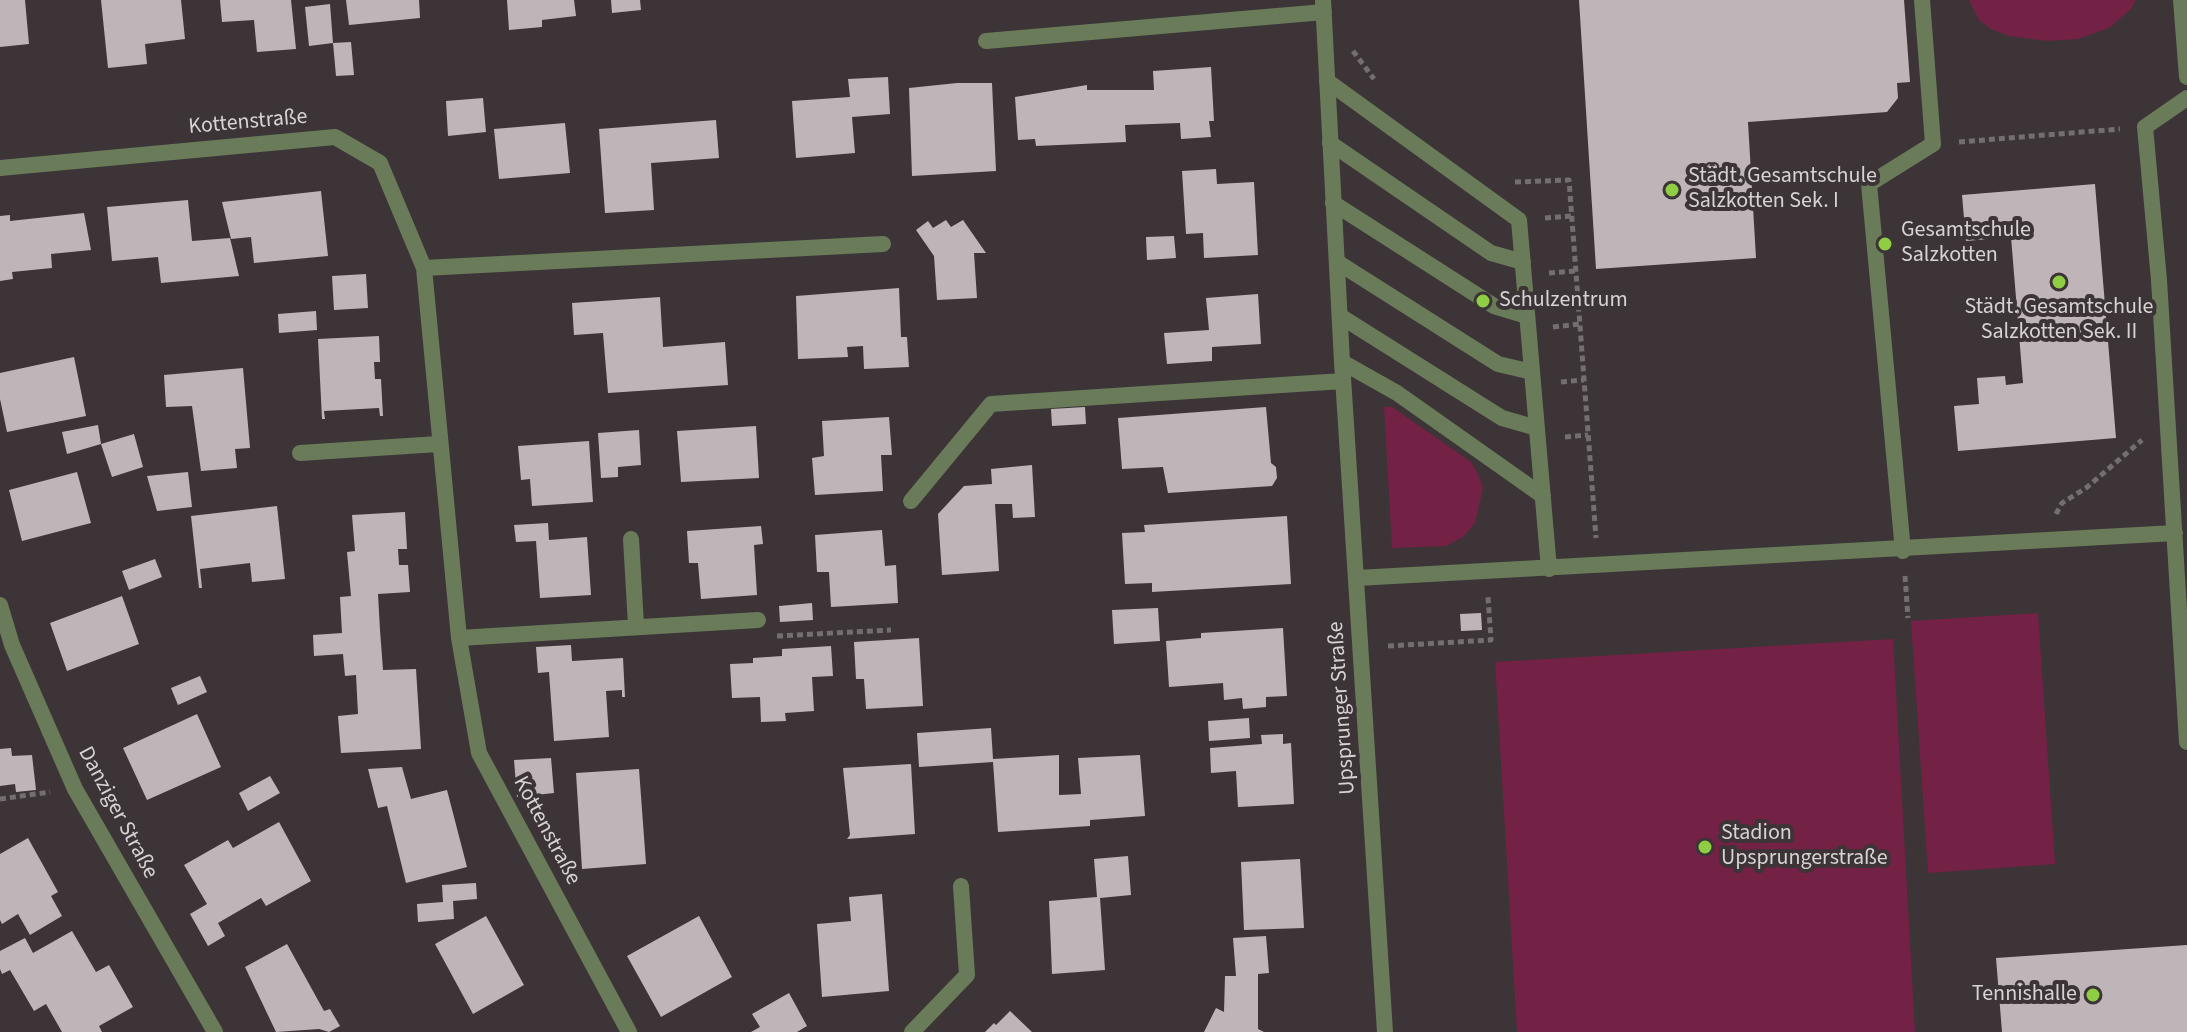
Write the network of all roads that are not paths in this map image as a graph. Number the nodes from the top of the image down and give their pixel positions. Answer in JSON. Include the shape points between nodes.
{"nodes":[{"id":1,"x":1922,"y":0,"type":"edge"},
{"id":2,"x":2181,"y":0,"type":"edge"},
{"id":3,"x":1323,"y":6,"type":"edge"},
{"id":4,"x":986,"y":41,"type":"dead end"},
{"id":5,"x":2187,"y":77,"type":"edge"},
{"id":6,"x":1327,"y":81,"type":"junction"},
{"id":7,"x":2187,"y":98,"type":"edge"},
{"id":8,"x":1330,"y":143,"type":"junction"},
{"id":9,"x":0,"y":168,"type":"edge"},
{"id":10,"x":1333,"y":203,"type":"junction"},
{"id":11,"x":883,"y":244,"type":"dead end"},
{"id":12,"x":1337,"y":262,"type":"junction"},
{"id":13,"x":1523,"y":262,"type":"junction"},
{"id":14,"x":424,"y":268,"type":"junction"},
{"id":15,"x":1340,"y":316,"type":"junction"},
{"id":16,"x":1527,"y":316,"type":"junction"},
{"id":17,"x":1342,"y":362,"type":"junction"},
{"id":18,"x":1532,"y":372,"type":"junction"},
{"id":19,"x":1343,"y":381,"type":"junction"},
{"id":20,"x":1537,"y":428,"type":"junction"},
{"id":21,"x":438,"y":444,"type":"junction"},
{"id":22,"x":300,"y":453,"type":"dead end"},
{"id":23,"x":1543,"y":496,"type":"junction"},
{"id":24,"x":911,"y":501,"type":"dead end"},
{"id":25,"x":2175,"y":533,"type":"junction"},
{"id":26,"x":631,"y":539,"type":"dead end"},
{"id":27,"x":1903,"y":551,"type":"junction"},
{"id":28,"x":1549,"y":569,"type":"junction"},
{"id":29,"x":1357,"y":578,"type":"junction"},
{"id":30,"x":0,"y":605,"type":"edge"},
{"id":31,"x":758,"y":620,"type":"road end"},
{"id":32,"x":636,"y":625,"type":"junction"},
{"id":33,"x":459,"y":638,"type":"junction"},
{"id":34,"x":2187,"y":742,"type":"edge"},
{"id":35,"x":961,"y":886,"type":"dead end"},
{"id":36,"x":215,"y":1032,"type":"edge"},
{"id":37,"x":629,"y":1032,"type":"edge"},
{"id":38,"x":912,"y":1032,"type":"edge"},
{"id":39,"x":1385,"y":1032,"type":"edge"}],
"edges":[{"from":1,"to":27,"type":"street","via":[[1933,144],[1869,184]]},
{"from":2,"to":5,"type":"street"},
{"from":3,"to":4,"type":"street","name":"Upsprunger Straße"},
{"from":3,"to":6,"type":"street","name":"Upsprunger Straße"},
{"from":6,"to":8,"type":"street","name":"Upsprunger Straße"},
{"from":6,"to":13,"type":"street","via":[[1515,214]]},
{"from":7,"to":25,"type":"street","via":[[2145,127]]},
{"from":8,"to":10,"type":"street","name":"Upsprunger Straße"},
{"from":8,"to":13,"type":"street","via":[[1491,253]]},
{"from":9,"to":14,"type":"street","name":"Kottenstraße","via":[[335,137],[380,163]]},
{"from":10,"to":12,"type":"street","name":"Upsprunger Straße"},
{"from":10,"to":16,"type":"street","via":[[1494,306]]},
{"from":11,"to":14,"type":"street"},
{"from":12,"to":15,"type":"street","name":"Upsprunger Straße"},
{"from":12,"to":18,"type":"street","via":[[1498,364]]},
{"from":13,"to":16,"type":"street"},
{"from":14,"to":21,"type":"street","name":"Kottenstraße"},
{"from":15,"to":17,"type":"street","name":"Upsprunger Straße"},
{"from":15,"to":20,"type":"street","via":[[1502,418]]},
{"from":16,"to":18,"type":"street"},
{"from":17,"to":19,"type":"street","name":"Upsprunger Straße"},
{"from":17,"to":23,"type":"street","via":[[1397,393]]},
{"from":18,"to":20,"type":"street"},
{"from":19,"to":24,"type":"street","via":[[991,404]]},
{"from":19,"to":29,"type":"street","name":"Upsprunger Straße"},
{"from":20,"to":23,"type":"street"},
{"from":21,"to":22,"type":"street"},
{"from":21,"to":33,"type":"street","name":"Kottenstraße"},
{"from":23,"to":28,"type":"street"},
{"from":25,"to":27,"type":"street"},
{"from":25,"to":34,"type":"street"},
{"from":26,"to":32,"type":"street"},
{"from":27,"to":28,"type":"street"},
{"from":28,"to":29,"type":"street"},
{"from":29,"to":39,"type":"street","name":"Upsprunger Straße"},
{"from":30,"to":36,"type":"street","name":"Danziger Straße","via":[[75,789]]},
{"from":31,"to":32,"type":"street"},
{"from":32,"to":33,"type":"street"},
{"from":33,"to":37,"type":"street","name":"Kottenstraße","via":[[479,753]]},
{"from":35,"to":38,"type":"street","via":[[967,975]]}]}
